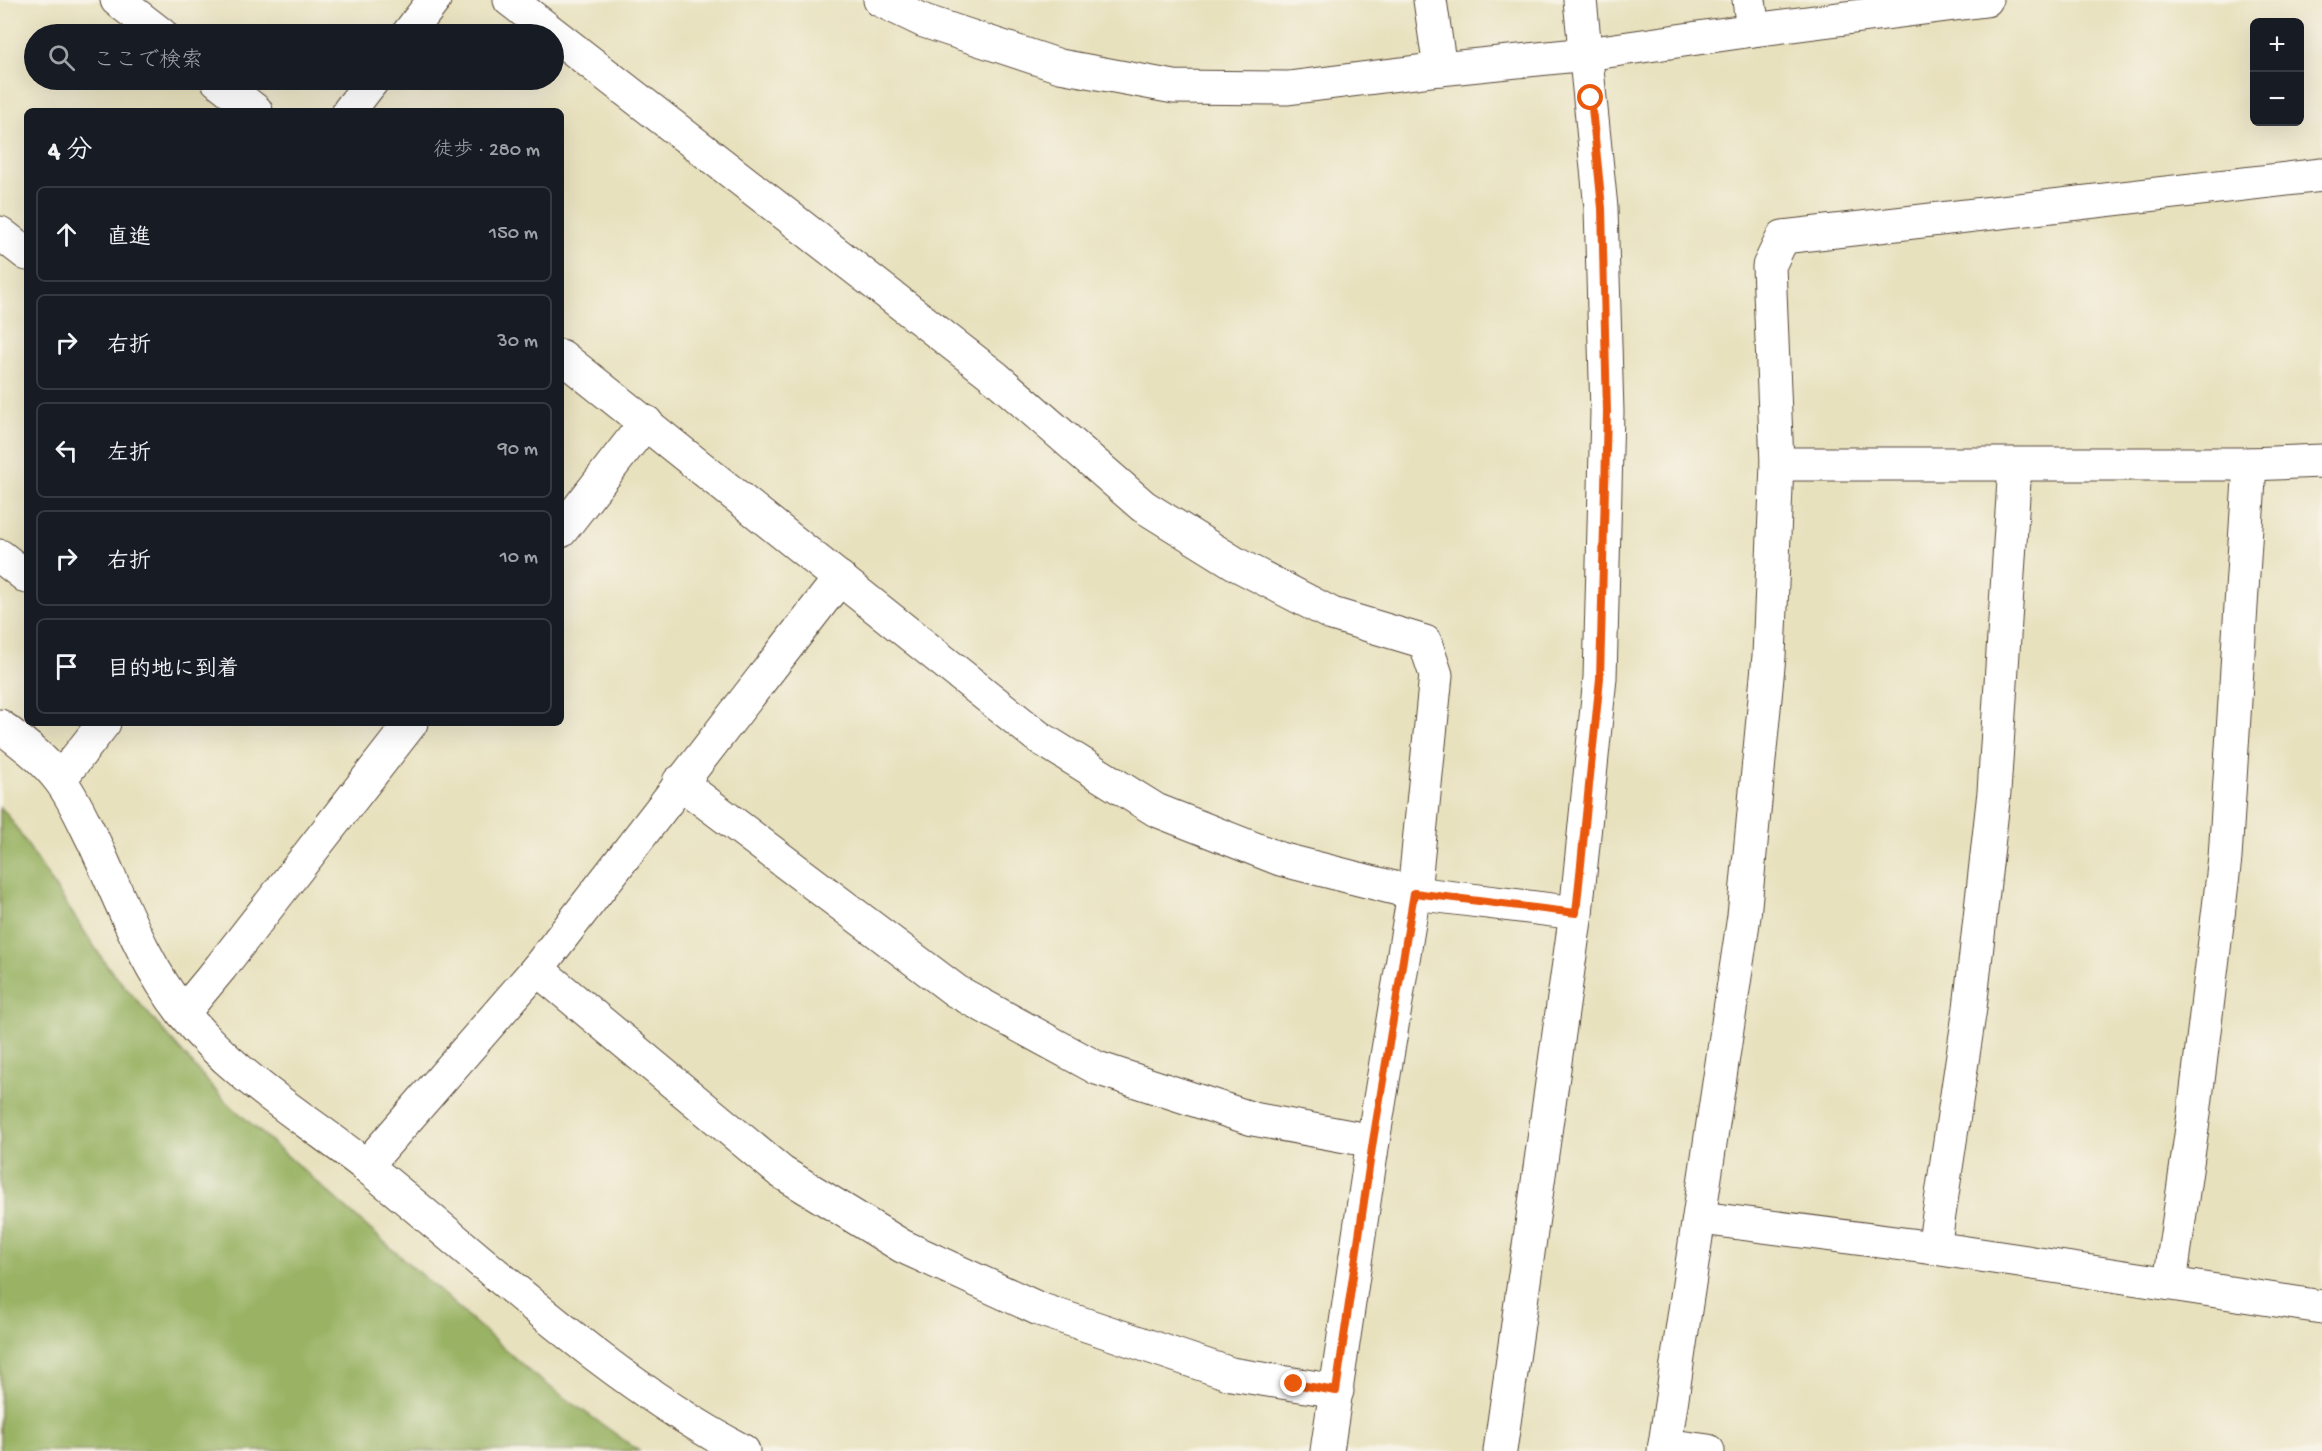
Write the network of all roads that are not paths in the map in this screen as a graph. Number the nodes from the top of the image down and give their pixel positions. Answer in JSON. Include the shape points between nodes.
{"nodes":[{"id":1,"x":117,"y":0,"type":"edge"},
{"id":2,"x":434,"y":0,"type":"edge"},
{"id":3,"x":510,"y":0,"type":"edge"},
{"id":4,"x":880,"y":0,"type":"edge"},
{"id":5,"x":1430,"y":0,"type":"edge"},
{"id":6,"x":1580,"y":0,"type":"edge"},
{"id":7,"x":1986,"y":0,"type":"edge"},
{"id":8,"x":1751,"y":15,"type":"edge"},
{"id":9,"x":147,"y":24,"type":"edge"},
{"id":10,"x":416,"y":24,"type":"edge"},
{"id":11,"x":541,"y":24,"type":"edge"},
{"id":12,"x":564,"y":42,"type":"edge"},
{"id":13,"x":1587,"y":54,"type":"junction"},
{"id":14,"x":1440,"y":69,"type":"junction"},
{"id":15,"x":230,"y":90,"type":"edge"},
{"id":16,"x":366,"y":90,"type":"edge"},
{"id":17,"x":252,"y":108,"type":"edge"},
{"id":18,"x":351,"y":108,"type":"edge"},
{"id":19,"x":2322,"y":175,"type":"edge"},
{"id":20,"x":0,"y":233,"type":"edge"},
{"id":21,"x":24,"y":252,"type":"edge"},
{"id":22,"x":564,"y":358,"type":"edge"},
{"id":23,"x":646,"y":422,"type":"junction"},
{"id":24,"x":2322,"y":461,"type":"edge"},
{"id":25,"x":1777,"y":464,"type":"junction"},
{"id":26,"x":2250,"y":464,"type":"junction"},
{"id":27,"x":2015,"y":465,"type":"junction"},
{"id":28,"x":564,"y":527,"type":"edge"},
{"id":29,"x":0,"y":556,"type":"edge"},
{"id":30,"x":24,"y":575,"type":"edge"},
{"id":31,"x":840,"y":578,"type":"junction"},
{"id":32,"x":0,"y":726,"type":"edge"},
{"id":33,"x":102,"y":726,"type":"edge"},
{"id":34,"x":409,"y":726,"type":"edge"},
{"id":35,"x":60,"y":779,"type":"junction"},
{"id":36,"x":679,"y":783,"type":"junction"},
{"id":37,"x":1414,"y":893,"type":"junction"},
{"id":38,"x":1576,"y":913,"type":"junction"},
{"id":39,"x":537,"y":969,"type":"junction"},
{"id":40,"x":183,"y":1013,"type":"junction"},
{"id":41,"x":1373,"y":1141,"type":"junction"},
{"id":42,"x":366,"y":1166,"type":"junction"},
{"id":43,"x":1701,"y":1218,"type":"junction"},
{"id":44,"x":1934,"y":1248,"type":"junction"},
{"id":45,"x":2170,"y":1283,"type":"junction"},
{"id":46,"x":2322,"y":1307,"type":"edge"},
{"id":47,"x":1336,"y":1391,"type":"junction"},
{"id":48,"x":1665,"y":1448,"type":"edge"},
{"id":49,"x":743,"y":1451,"type":"edge"},
{"id":50,"x":1327,"y":1451,"type":"edge"},
{"id":51,"x":1500,"y":1451,"type":"edge"},
{"id":52,"x":1708,"y":1451,"type":"edge"}],
"edges":[{"from":1,"to":9,"type":"street"},
{"from":2,"to":10,"type":"street"},
{"from":3,"to":11,"type":"street"},
{"from":4,"to":14,"type":"street","via":[[924,21],[1060,66],[1174,87],[1288,88]]},
{"from":5,"to":14,"type":"street"},
{"from":6,"to":13,"type":"street"},
{"from":7,"to":8,"type":"street"},
{"from":8,"to":13,"type":"street"},
{"from":12,"to":37,"type":"street","via":[[994,376],[1143,506],[1238,566],[1332,614],[1425,642],[1436,675]]},
{"from":13,"to":14,"type":"street"},
{"from":13,"to":38,"type":"street","via":[[1602,208],[1607,412],[1600,678]]},
{"from":15,"to":17,"type":"street"},
{"from":16,"to":18,"type":"street"},
{"from":19,"to":25,"type":"street","via":[[1783,237],[1769,266]]},
{"from":20,"to":21,"type":"street"},
{"from":22,"to":23,"type":"street"},
{"from":23,"to":28,"type":"street"},
{"from":23,"to":31,"type":"street"},
{"from":24,"to":26,"type":"street"},
{"from":25,"to":27,"type":"street"},
{"from":25,"to":43,"type":"street","via":[[1769,656],[1744,916]]},
{"from":26,"to":27,"type":"street"},
{"from":26,"to":45,"type":"street","via":[[2225,858]]},
{"from":27,"to":44,"type":"street","via":[[1994,792],[1970,1008]]},
{"from":29,"to":30,"type":"street"},
{"from":31,"to":36,"type":"street"},
{"from":31,"to":37,"type":"street","via":[[1037,736],[1156,810],[1280,859]]},
{"from":32,"to":35,"type":"street"},
{"from":33,"to":35,"type":"street"},
{"from":34,"to":40,"type":"street"},
{"from":35,"to":40,"type":"street","via":[[155,971]]},
{"from":36,"to":39,"type":"street"},
{"from":36,"to":41,"type":"street","via":[[956,991],[1097,1068],[1253,1119]]},
{"from":37,"to":38,"type":"street"},
{"from":37,"to":41,"type":"street"},
{"from":38,"to":51,"type":"street"},
{"from":39,"to":42,"type":"street"},
{"from":39,"to":47,"type":"street","via":[[781,1172],[902,1246],[1039,1309],[1231,1374]]},
{"from":40,"to":42,"type":"street","via":[[222,1057]]},
{"from":41,"to":47,"type":"street"},
{"from":42,"to":49,"type":"street","via":[[552,1322],[696,1426]]},
{"from":43,"to":44,"type":"street"},
{"from":43,"to":48,"type":"street"},
{"from":44,"to":45,"type":"street"},
{"from":45,"to":46,"type":"street"},
{"from":47,"to":50,"type":"street"},
{"from":48,"to":52,"type":"street"}]}
